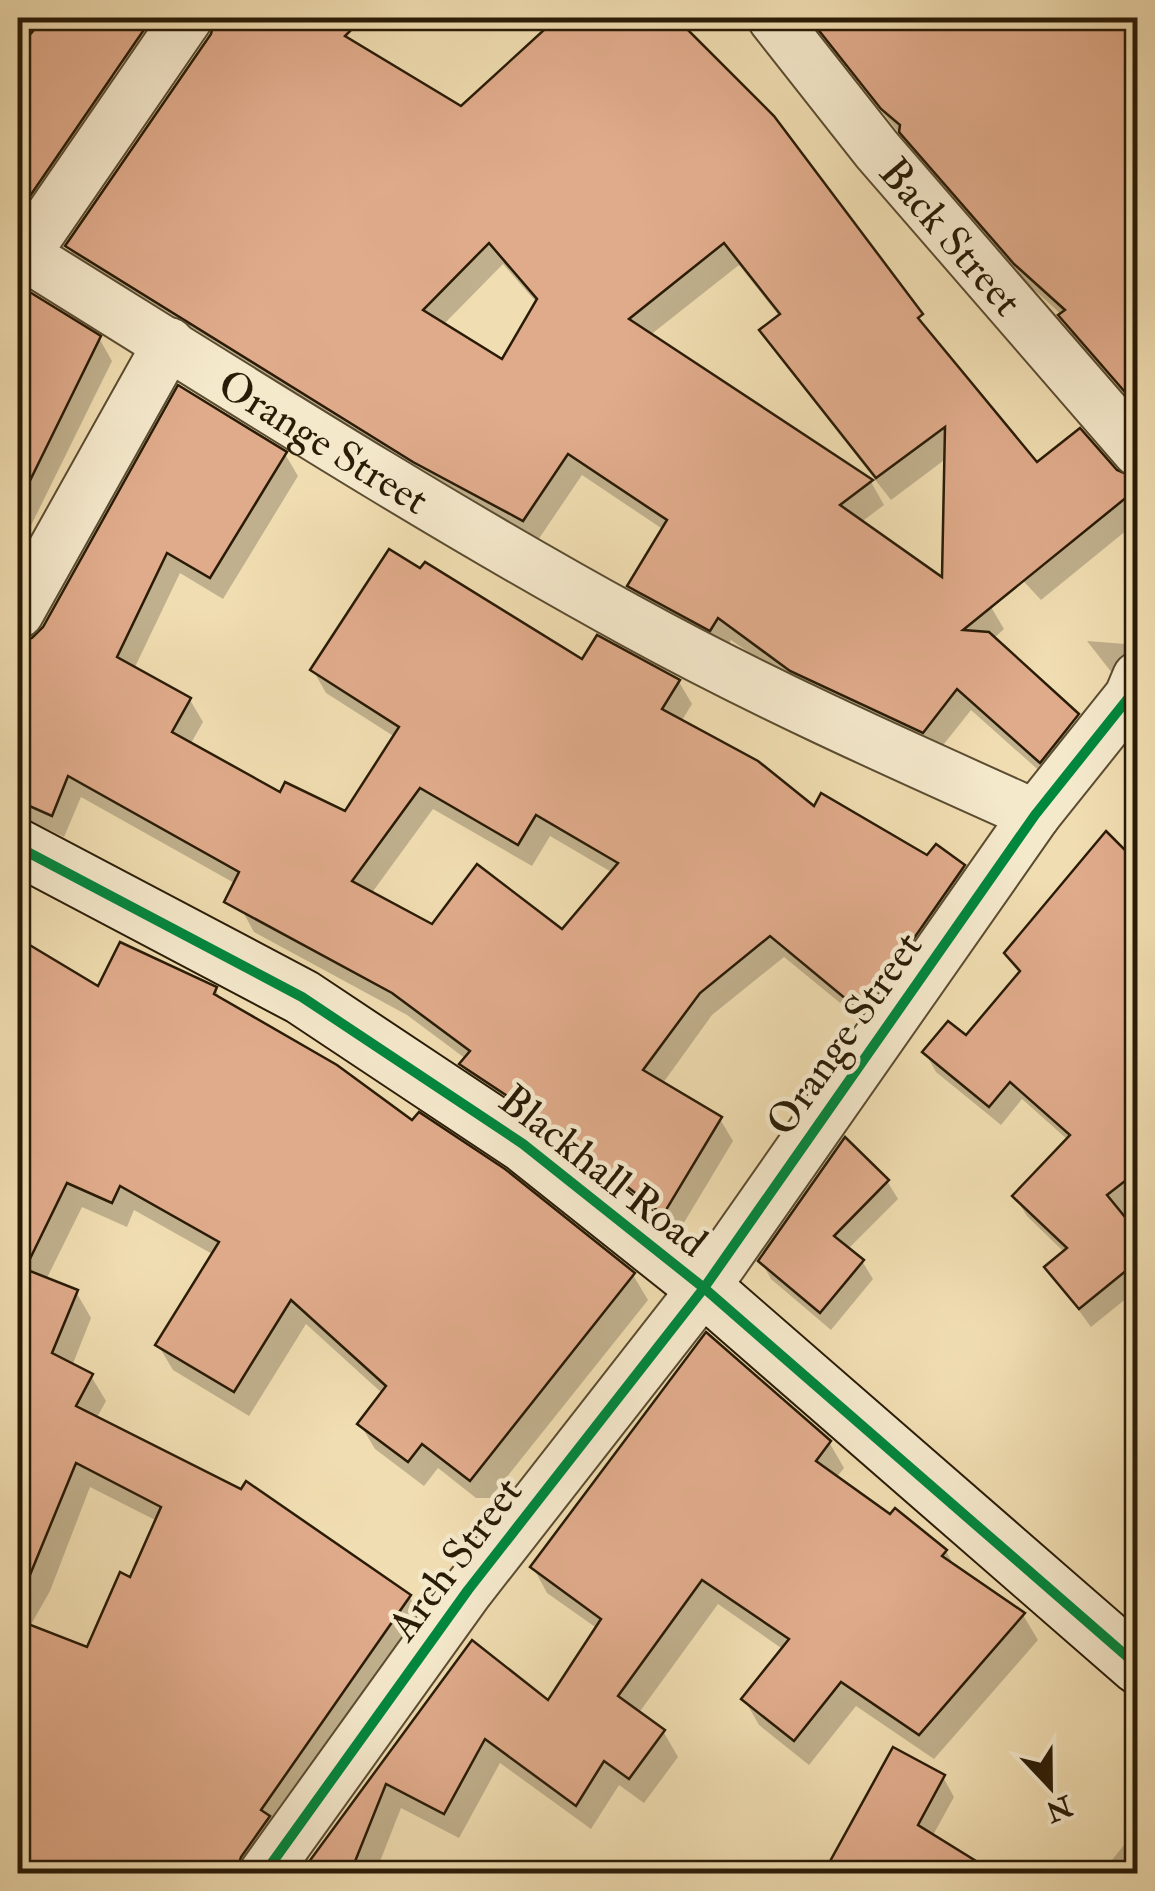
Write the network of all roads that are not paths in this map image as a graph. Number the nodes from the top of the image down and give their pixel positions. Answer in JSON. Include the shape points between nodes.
{"nodes":[{"id":1,"x":188,"y":18,"type":"edge"},
{"id":2,"x":772,"y":18,"type":"edge"},
{"id":3,"x":21,"y":253,"type":"edge"},
{"id":4,"x":169,"y":343,"type":"junction"},
{"id":5,"x":1138,"y":451,"type":"edge"},
{"id":6,"x":18,"y":613,"type":"edge"},
{"id":7,"x":1135,"y":693,"type":"edge"},
{"id":8,"x":1035,"y":815,"type":"junction"},
{"id":9,"x":18,"y":847,"type":"edge"},
{"id":10,"x":704,"y":1288,"type":"junction"},
{"id":11,"x":1138,"y":1666,"type":"edge"},
{"id":12,"x":264,"y":1874,"type":"edge"}],
"edges":[{"from":1,"to":3,"type":"street"},
{"from":2,"to":5,"type":"street","name":"Back Street","via":[[877,150]]},
{"from":3,"to":4,"type":"street","name":"Orange Street"},
{"from":4,"to":6,"type":"street"},
{"from":4,"to":8,"type":"street","name":"Orange Street","via":[[633,622],[818,719]]},
{"from":7,"to":8,"type":"street"},
{"from":8,"to":10,"type":"street","name":"Orange Street"},
{"from":9,"to":10,"type":"street","name":"Blackhall Road","via":[[302,998],[404,1061],[523,1144]]},
{"from":10,"to":11,"type":"street","name":"Blackhall Road"},
{"from":10,"to":12,"type":"street","name":"Arch Street","via":[[468,1590]]}]}
